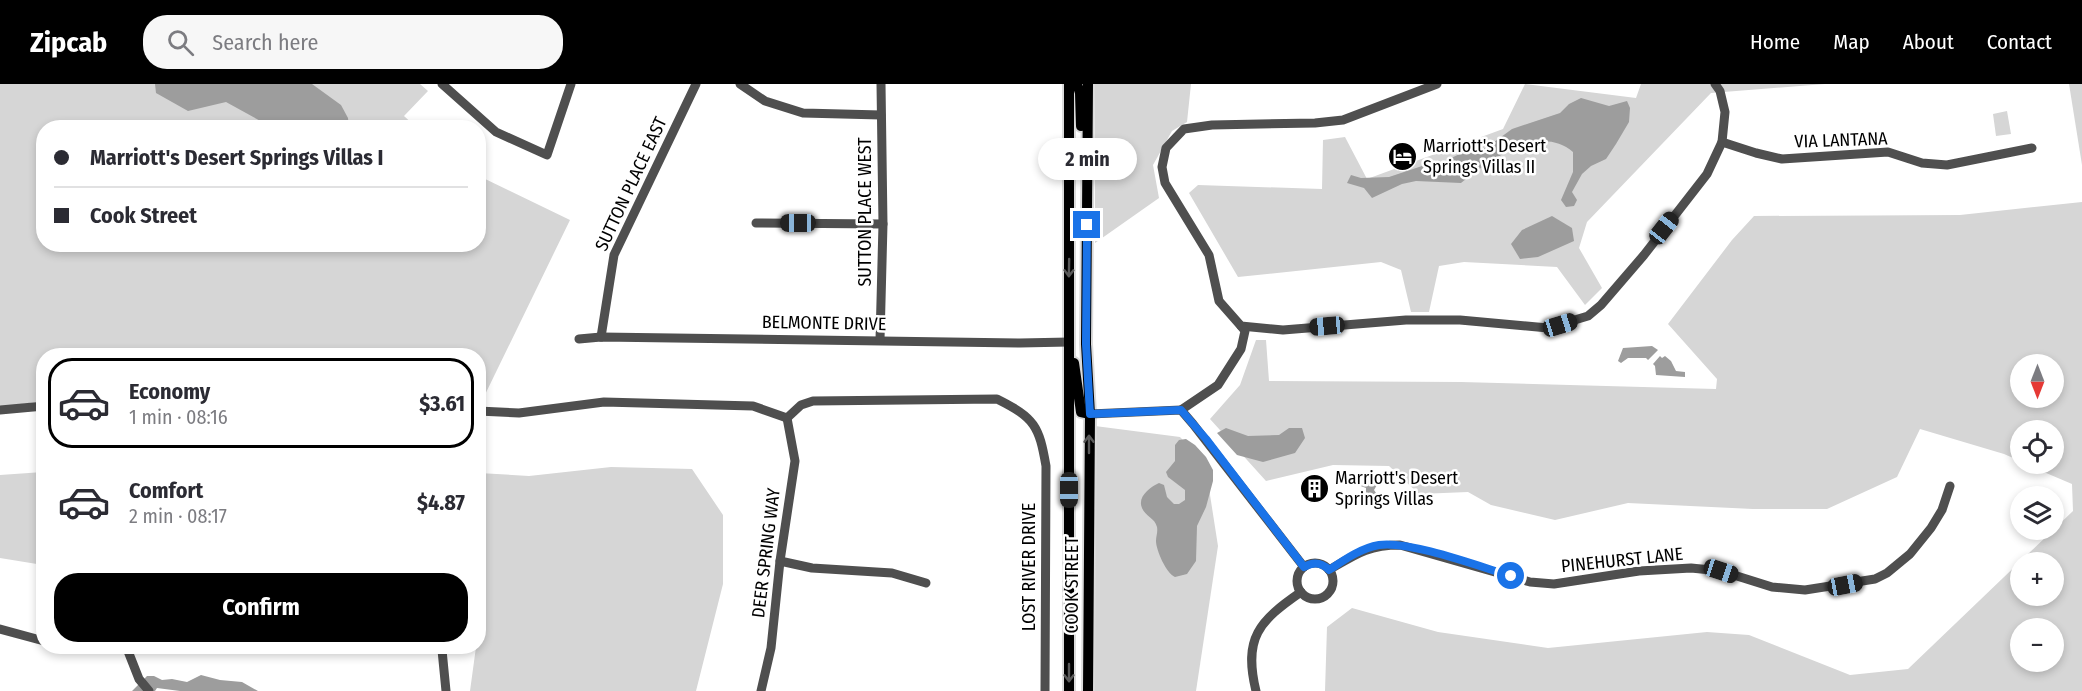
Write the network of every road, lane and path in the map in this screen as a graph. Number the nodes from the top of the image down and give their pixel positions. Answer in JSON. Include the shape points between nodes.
{"nodes":[{"id":1,"x":441,"y":84,"type":"edge"},
{"id":2,"x":571,"y":84,"type":"edge"},
{"id":3,"x":696,"y":84,"type":"edge"},
{"id":4,"x":740,"y":84,"type":"edge"},
{"id":5,"x":881,"y":84,"type":"edge"},
{"id":6,"x":1069,"y":84,"type":"edge"},
{"id":7,"x":1077,"y":84,"type":"edge"},
{"id":8,"x":1088,"y":84,"type":"edge"},
{"id":9,"x":1437,"y":84,"type":"edge"},
{"id":10,"x":1715,"y":84,"type":"edge"},
{"id":11,"x":881,"y":115,"type":"junction"},
{"id":12,"x":482,"y":120,"type":"edge"},
{"id":13,"x":486,"y":123,"type":"edge"},
{"id":14,"x":1722,"y":142,"type":"junction"},
{"id":15,"x":2032,"y":148,"type":"dead end"},
{"id":16,"x":1088,"y":201,"type":"junction"},
{"id":17,"x":756,"y":223,"type":"dead end"},
{"id":18,"x":883,"y":224,"type":"junction"},
{"id":19,"x":1241,"y":326,"type":"junction"},
{"id":20,"x":601,"y":337,"type":"junction"},
{"id":21,"x":579,"y":339,"type":"dead end"},
{"id":22,"x":880,"y":340,"type":"junction"},
{"id":23,"x":1069,"y":342,"type":"junction"},
{"id":24,"x":36,"y":407,"type":"edge"},
{"id":25,"x":0,"y":410,"type":"edge"},
{"id":26,"x":1181,"y":410,"type":"junction"},
{"id":27,"x":486,"y":411,"type":"edge"},
{"id":28,"x":1090,"y":414,"type":"junction"},
{"id":29,"x":787,"y":418,"type":"junction"},
{"id":30,"x":1950,"y":486,"type":"dead end"},
{"id":31,"x":780,"y":561,"type":"junction"},
{"id":32,"x":1304,"y":567,"type":"junction"},
{"id":33,"x":1329,"y":570,"type":"junction"},
{"id":34,"x":926,"y":583,"type":"dead end"},
{"id":35,"x":1301,"y":592,"type":"junction"},
{"id":36,"x":0,"y":629,"type":"edge"},
{"id":37,"x":36,"y":639,"type":"edge"},
{"id":38,"x":129,"y":654,"type":"edge"},
{"id":39,"x":438,"y":654,"type":"edge"},
{"id":40,"x":149,"y":691,"type":"edge"},
{"id":41,"x":446,"y":691,"type":"edge"},
{"id":42,"x":761,"y":691,"type":"edge"},
{"id":43,"x":1045,"y":691,"type":"edge"},
{"id":44,"x":1069,"y":691,"type":"edge"},
{"id":45,"x":1088,"y":691,"type":"edge"},
{"id":46,"x":1256,"y":691,"type":"edge"}],
"edges":[{"from":1,"to":12,"type":"street"},
{"from":2,"to":13,"type":"street","via":[[547,155],[496,132]]},
{"from":3,"to":20,"type":"street","name":"SUTTON PLACE EAST","via":[[614,255]]},
{"from":4,"to":11,"type":"street","via":[[765,101],[803,113]]},
{"from":5,"to":11,"type":"street","name":"SUTTON PLACE WEST"},
{"from":6,"to":23,"type":"main road","name":"COOK STREET","one_way":true},
{"from":7,"to":16,"type":"main road"},
{"from":8,"to":16,"type":"main road","name":"COOK STREET"},
{"from":9,"to":19,"type":"street","via":[[1343,120],[1212,124],[1184,129],[1166,148],[1162,167],[1165,183],[1209,255],[1220,301]]},
{"from":10,"to":14,"type":"street","via":[[1725,112]]},
{"from":11,"to":18,"type":"street","name":"SUTTON PLACE WEST"},
{"from":14,"to":15,"type":"street","name":"VIA LANTANA","via":[[1782,159],[1888,152],[1922,163],[1947,165]]},
{"from":14,"to":19,"type":"street","via":[[1707,174],[1644,255],[1588,316],[1548,328],[1460,320],[1283,330]]},
{"from":16,"to":28,"type":"main road","name":"COOK STREET","via":[[1086,344]]},
{"from":17,"to":18,"type":"street"},
{"from":18,"to":22,"type":"street","name":"SUTTON PLACE WEST"},
{"from":19,"to":26,"type":"street","via":[[1245,331],[1240,350],[1218,385]]},
{"from":20,"to":21,"type":"street","name":"BELMONTE DRIVE"},
{"from":20,"to":22,"type":"street","name":"BELMONTE DRIVE"},
{"from":22,"to":23,"type":"street","name":"BELMONTE DRIVE"},
{"from":23,"to":28,"type":"main road","via":[[1081,412]]},
{"from":23,"to":44,"type":"main road","name":"COOK STREET","one_way":true},
{"from":24,"to":25,"type":"street"},
{"from":26,"to":28,"type":"street"},
{"from":26,"to":32,"type":"street"},
{"from":27,"to":29,"type":"street","via":[[519,413],[604,402],[741,405]]},
{"from":45,"to":28,"type":"main road","name":"COOK STREET","one_way":true},
{"from":29,"to":31,"type":"street","name":"DEER SPRING WAY","via":[[795,461]]},
{"from":29,"to":43,"type":"street","name":"LOST RIVER DRIVE","via":[[801,405],[813,401],[998,399],[1022,411],[1036,426],[1046,466]]},
{"from":30,"to":33,"type":"street","name":"PINEHURST LANE","via":[[1942,510],[1902,562],[1875,579],[1845,585],[1805,590],[1772,587],[1721,571],[1691,568],[1638,571],[1554,584],[1530,582],[1400,545],[1379,545],[1359,552]]},
{"from":31,"to":34,"type":"street","via":[[812,568],[892,573]]},
{"from":31,"to":42,"type":"street","name":"DEER SPRING WAY","via":[[771,648]]},
{"from":32,"to":33,"type":"street","via":[[1314,563]]},
{"from":32,"to":35,"type":"street","via":[[1297,581]]},
{"from":33,"to":35,"type":"street","via":[[1333,580],[1326,594],[1316,598]]},
{"from":35,"to":46,"type":"street","via":[[1269,616],[1251,645]]},
{"from":36,"to":37,"type":"street"},
{"from":38,"to":40,"type":"street"},
{"from":39,"to":41,"type":"street"}]}
